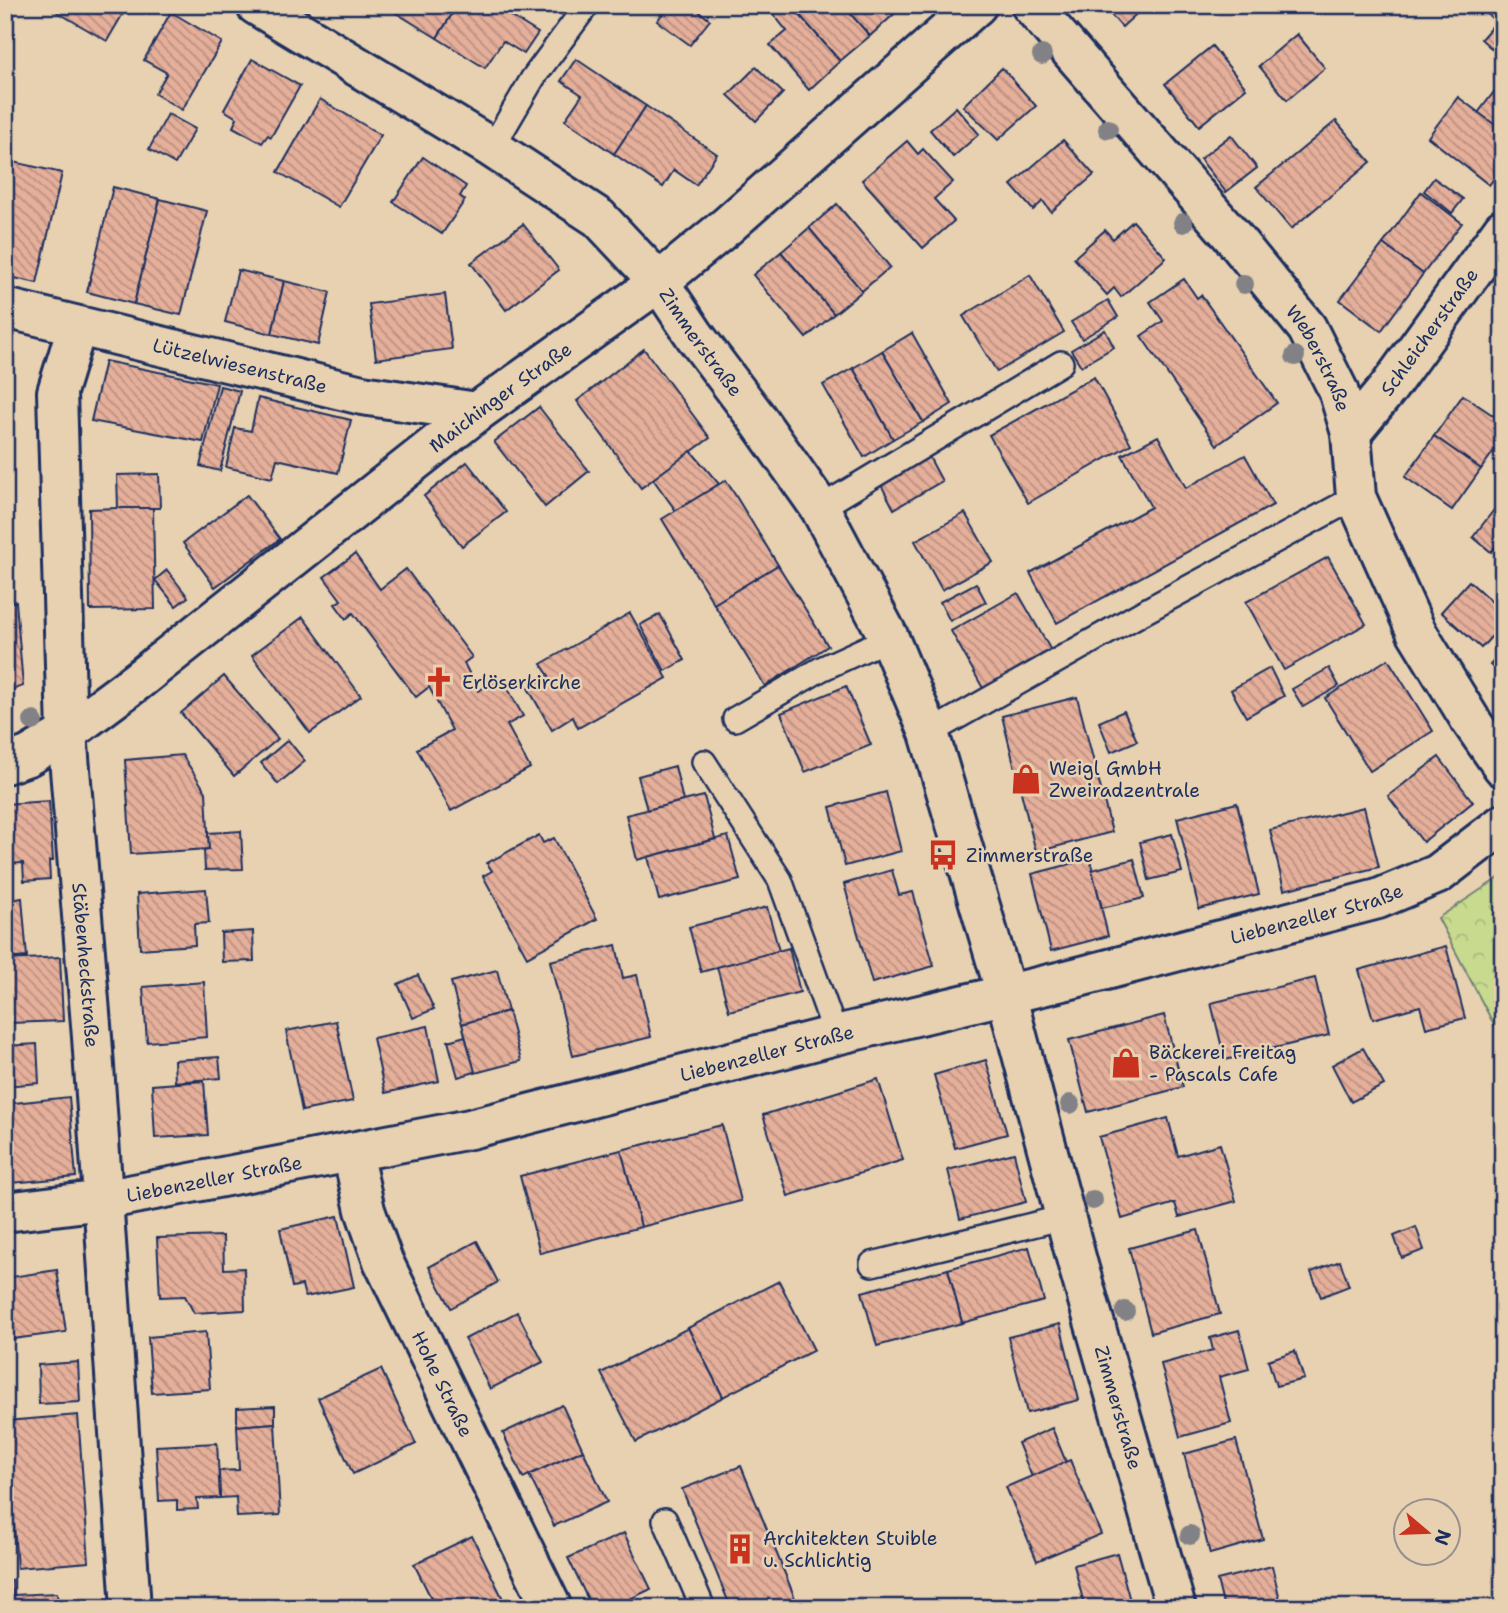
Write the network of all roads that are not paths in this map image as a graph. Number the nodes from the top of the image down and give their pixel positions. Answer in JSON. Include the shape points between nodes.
{"nodes":[{"id":1,"x":587,"y":5,"type":"edge"},
{"id":2,"x":977,"y":5,"type":"edge"},
{"id":3,"x":1031,"y":5,"type":"edge"},
{"id":4,"x":271,"y":9,"type":"edge"},
{"id":5,"x":492,"y":148,"type":"junction"},
{"id":6,"x":1503,"y":229,"type":"edge"},
{"id":7,"x":659,"y":282,"type":"junction"},
{"id":8,"x":5,"y":308,"type":"edge"},
{"id":9,"x":77,"y":327,"type":"junction"},
{"id":10,"x":1061,"y":363,"type":"dead end"},
{"id":11,"x":477,"y":412,"type":"junction"},
{"id":12,"x":1351,"y":433,"type":"junction"},
{"id":13,"x":1356,"y":497,"type":"junction"},
{"id":14,"x":820,"y":508,"type":"junction"},
{"id":15,"x":889,"y":638,"type":"junction"},
{"id":16,"x":735,"y":719,"type":"dead end"},
{"id":17,"x":68,"y":733,"type":"junction"},
{"id":18,"x":929,"y":733,"type":"junction"},
{"id":19,"x":704,"y":762,"type":"dead end"},
{"id":20,"x":5,"y":764,"type":"edge"},
{"id":21,"x":1503,"y":767,"type":"edge"},
{"id":22,"x":1503,"y":824,"type":"edge"},
{"id":23,"x":1006,"y":994,"type":"junction"},
{"id":24,"x":836,"y":1035,"type":"junction"},
{"id":25,"x":352,"y":1152,"type":"junction"},
{"id":26,"x":103,"y":1200,"type":"junction"},
{"id":27,"x":5,"y":1212,"type":"edge"},
{"id":28,"x":1065,"y":1217,"type":"junction"},
{"id":29,"x":873,"y":1264,"type":"dead end"},
{"id":30,"x":665,"y":1520,"type":"dead end"},
{"id":31,"x":131,"y":1608,"type":"edge"},
{"id":32,"x":552,"y":1608,"type":"edge"},
{"id":33,"x":703,"y":1608,"type":"edge"},
{"id":34,"x":1176,"y":1608,"type":"edge"}],
"edges":[{"from":1,"to":5,"type":"lane","via":[[533,78]]},
{"from":2,"to":7,"type":"street","name":"Maichinger Straße"},
{"from":3,"to":12,"type":"street","name":"Weberstraße","via":[[1307,328],[1338,390]]},
{"from":4,"to":5,"type":"street","name":"Zimmerstraße"},
{"from":5,"to":7,"type":"street","name":"Zimmerstraße","via":[[599,218]]},
{"from":6,"to":12,"type":"street","name":"Schleicherstraße"},
{"from":7,"to":11,"type":"street","name":"Maichinger Straße"},
{"from":7,"to":14,"type":"street","name":"Zimmerstraße"},
{"from":8,"to":9,"type":"street","name":"Lützelwiesenstraße"},
{"from":9,"to":11,"type":"street","name":"Lützelwiesenstraße","via":[[362,395]]},
{"from":9,"to":17,"type":"street","name":"Stäbenheckstraße","via":[[57,392]]},
{"from":10,"to":14,"type":"lane"},
{"from":11,"to":17,"type":"street","name":"Maichinger Straße"},
{"from":12,"to":13,"type":"street","name":"Weberstraße"},
{"from":13,"to":18,"type":"lane"},
{"from":13,"to":21,"type":"street","name":"Weberstraße","via":[[1416,631]]},
{"from":14,"to":15,"type":"street","name":"Zimmerstraße"},
{"from":15,"to":16,"type":"lane","via":[[821,669]]},
{"from":15,"to":18,"type":"street","name":"Zimmerstraße"},
{"from":17,"to":20,"type":"street","name":"Maichinger Straße"},
{"from":17,"to":26,"type":"street","name":"Stäbenheckstraße"},
{"from":18,"to":23,"type":"street","name":"Zimmerstraße"},
{"from":19,"to":24,"type":"lane","via":[[780,880]]},
{"from":22,"to":23,"type":"street","name":"Liebenzeller Straße","via":[[1438,874],[1378,900]]},
{"from":23,"to":24,"type":"street","name":"Liebenzeller Straße"},
{"from":23,"to":28,"type":"street","name":"Zimmerstraße"},
{"from":24,"to":25,"type":"street","name":"Liebenzeller Straße","via":[[497,1123]]},
{"from":25,"to":26,"type":"street","name":"Liebenzeller Straße"},
{"from":25,"to":32,"type":"street","name":"Hohe Straße","via":[[383,1261]]},
{"from":26,"to":27,"type":"street","name":"Liebenzeller Straße"},
{"from":26,"to":31,"type":"street","name":"Stäbenheckstraße"},
{"from":28,"to":29,"type":"lane"},
{"from":28,"to":34,"type":"street","name":"Zimmerstraße"},
{"from":30,"to":33,"type":"lane"}]}
